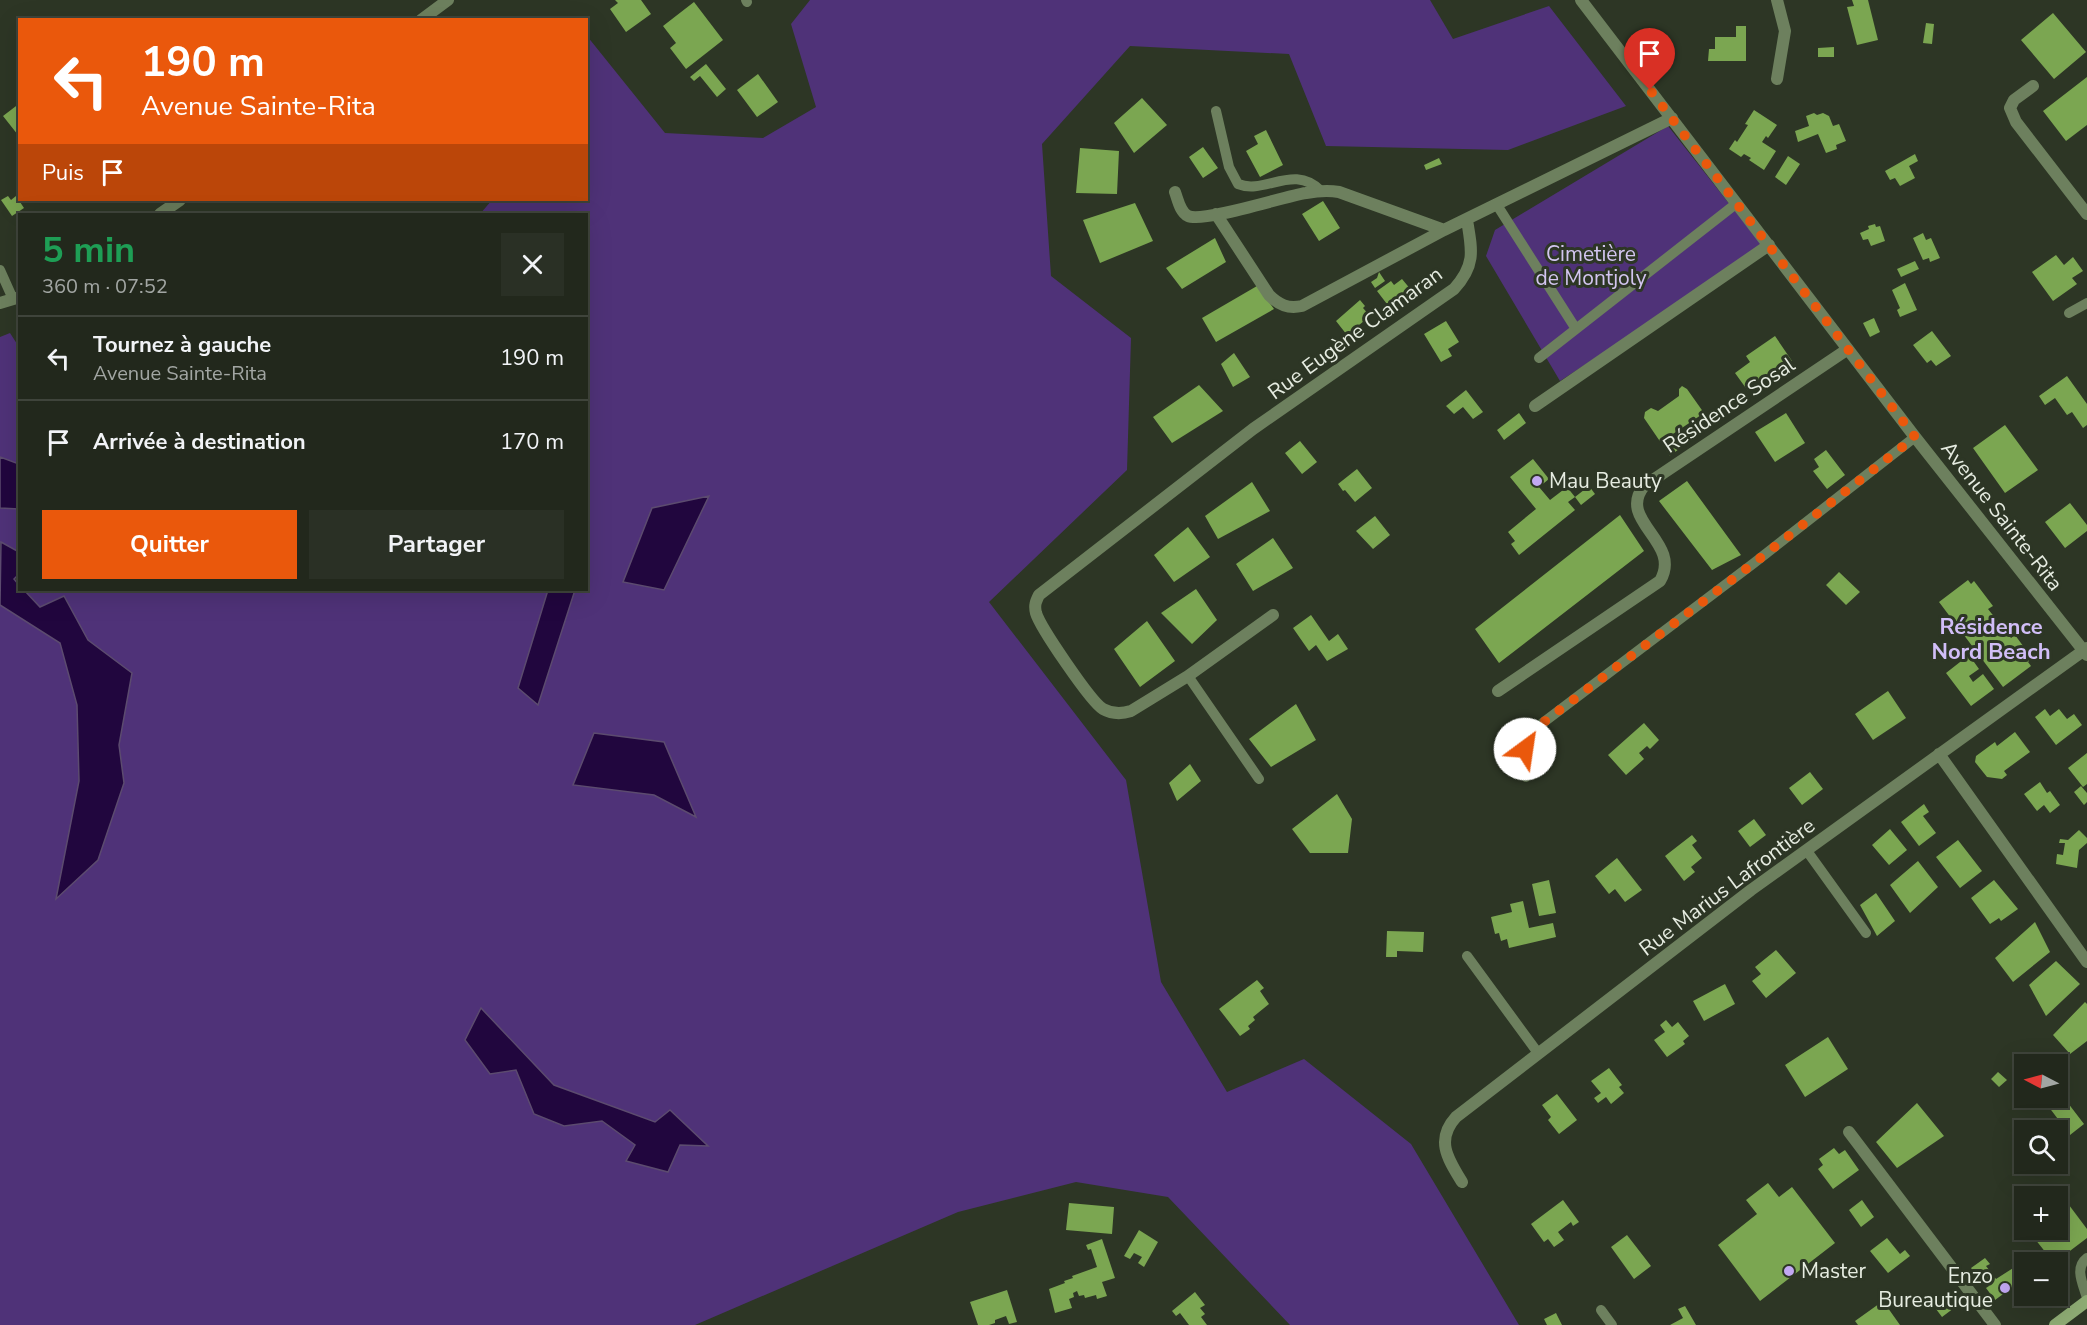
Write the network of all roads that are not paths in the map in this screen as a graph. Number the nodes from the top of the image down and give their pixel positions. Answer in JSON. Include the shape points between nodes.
{"nodes":[{"id":1,"x":448,"y":0,"type":"edge"},
{"id":2,"x":1777,"y":0,"type":"edge"},
{"id":3,"x":1583,"y":1,"type":"edge"},
{"id":4,"x":425,"y":18,"type":"edge"},
{"id":5,"x":1777,"y":79,"type":"dead end"},
{"id":6,"x":2033,"y":86,"type":"dead end"},
{"id":7,"x":1216,"y":111,"type":"dead end"},
{"id":8,"x":1672,"y":118,"type":"junction"},
{"id":9,"x":1321,"y":191,"type":"junction"},
{"id":10,"x":1175,"y":192,"type":"dead end"},
{"id":11,"x":179,"y":201,"type":"edge"},
{"id":12,"x":1737,"y":203,"type":"junction"},
{"id":13,"x":1497,"y":205,"type":"junction"},
{"id":14,"x":161,"y":213,"type":"edge"},
{"id":15,"x":1216,"y":214,"type":"junction"},
{"id":16,"x":2087,"y":214,"type":"edge"},
{"id":17,"x":1467,"y":220,"type":"junction"},
{"id":18,"x":1444,"y":230,"type":"junction"},
{"id":19,"x":1769,"y":245,"type":"junction"},
{"id":20,"x":0,"y":270,"type":"edge"},
{"id":21,"x":16,"y":298,"type":"edge"},
{"id":22,"x":0,"y":303,"type":"edge"},
{"id":23,"x":2087,"y":303,"type":"edge"},
{"id":24,"x":2069,"y":313,"type":"dead end"},
{"id":25,"x":1576,"y":329,"type":"junction"},
{"id":26,"x":1848,"y":349,"type":"junction"},
{"id":27,"x":1539,"y":358,"type":"dead end"},
{"id":28,"x":1535,"y":406,"type":"dead end"},
{"id":29,"x":1915,"y":437,"type":"junction"},
{"id":30,"x":1273,"y":615,"type":"dead end"},
{"id":31,"x":2086,"y":651,"type":"edge"},
{"id":32,"x":1188,"y":676,"type":"junction"},
{"id":33,"x":1498,"y":691,"type":"dead end"},
{"id":34,"x":1940,"y":754,"type":"junction"},
{"id":35,"x":1526,"y":777,"type":"dead end"},
{"id":36,"x":1259,"y":779,"type":"dead end"},
{"id":37,"x":1807,"y":851,"type":"junction"},
{"id":38,"x":1866,"y":933,"type":"dead end"},
{"id":39,"x":1467,"y":956,"type":"dead end"},
{"id":40,"x":2087,"y":962,"type":"edge"},
{"id":41,"x":1539,"y":1053,"type":"junction"},
{"id":42,"x":1849,"y":1132,"type":"dead end"},
{"id":43,"x":1462,"y":1182,"type":"dead end"},
{"id":44,"x":2087,"y":1258,"type":"edge"},
{"id":45,"x":2087,"y":1299,"type":"edge"},
{"id":46,"x":1601,"y":1310,"type":"dead end"},
{"id":47,"x":1612,"y":1325,"type":"edge"},
{"id":48,"x":1995,"y":1325,"type":"edge"},
{"id":49,"x":2055,"y":1325,"type":"edge"}],
"edges":[{"from":1,"to":4,"type":"street"},
{"from":2,"to":5,"type":"street","via":[[1785,31]]},
{"from":3,"to":8,"type":"street","name":"Avenue Sainte-Rita"},
{"from":6,"to":16,"type":"street","via":[[2014,100],[2010,108],[2016,122]]},
{"from":7,"to":9,"type":"lane","via":[[1229,167],[1238,184],[1245,187],[1303,179]]},
{"from":8,"to":12,"type":"street","name":"Avenue Sainte-Rita"},
{"from":8,"to":13,"type":"street"},
{"from":9,"to":15,"type":"street"},
{"from":9,"to":18,"type":"street","via":[[1345,193]]},
{"from":10,"to":15,"type":"street","via":[[1188,216]]},
{"from":11,"to":14,"type":"street"},
{"from":12,"to":19,"type":"street","name":"Avenue Sainte-Rita"},
{"from":12,"to":25,"type":"lane"},
{"from":13,"to":17,"type":"street"},
{"from":13,"to":25,"type":"lane"},
{"from":15,"to":18,"type":"street","via":[[1269,295],[1280,305],[1292,307],[1302,306]]},
{"from":17,"to":18,"type":"street"},
{"from":17,"to":32,"type":"street","name":"Rue Eugène Clamaran","via":[[1472,260],[1454,289],[1253,429],[1035,602],[1038,619],[1089,696],[1104,710],[1131,711]]},
{"from":19,"to":26,"type":"street","name":"Avenue Sainte-Rita"},
{"from":19,"to":28,"type":"street"},
{"from":20,"to":21,"type":"lane"},
{"from":21,"to":22,"type":"street"},
{"from":23,"to":24,"type":"lane"},
{"from":25,"to":27,"type":"lane"},
{"from":26,"to":29,"type":"street","name":"Avenue Sainte-Rita"},
{"from":26,"to":33,"type":"street","name":"Résidence Sosal","via":[[1644,486],[1637,497],[1637,509],[1664,554],[1660,581]]},
{"from":29,"to":31,"type":"street","name":"Avenue Sainte-Rita"},
{"from":29,"to":35,"type":"lane","via":[[1536,728],[1527,738]]},
{"from":30,"to":32,"type":"street"},
{"from":31,"to":34,"type":"street","name":"Rue Marius Lafrontière"},
{"from":32,"to":36,"type":"lane"},
{"from":34,"to":37,"type":"street","name":"Rue Marius Lafrontière"},
{"from":34,"to":40,"type":"street"},
{"from":37,"to":38,"type":"lane"},
{"from":37,"to":41,"type":"street","name":"Rue Marius Lafrontière"},
{"from":39,"to":41,"type":"lane"},
{"from":41,"to":43,"type":"street","name":"Rue Marius Lafrontière","via":[[1449,1124],[1446,1152]]},
{"from":42,"to":48,"type":"street"},
{"from":44,"to":45,"type":"lane","via":[[2079,1268]]},
{"from":45,"to":49,"type":"main road"},
{"from":46,"to":47,"type":"lane"}]}
